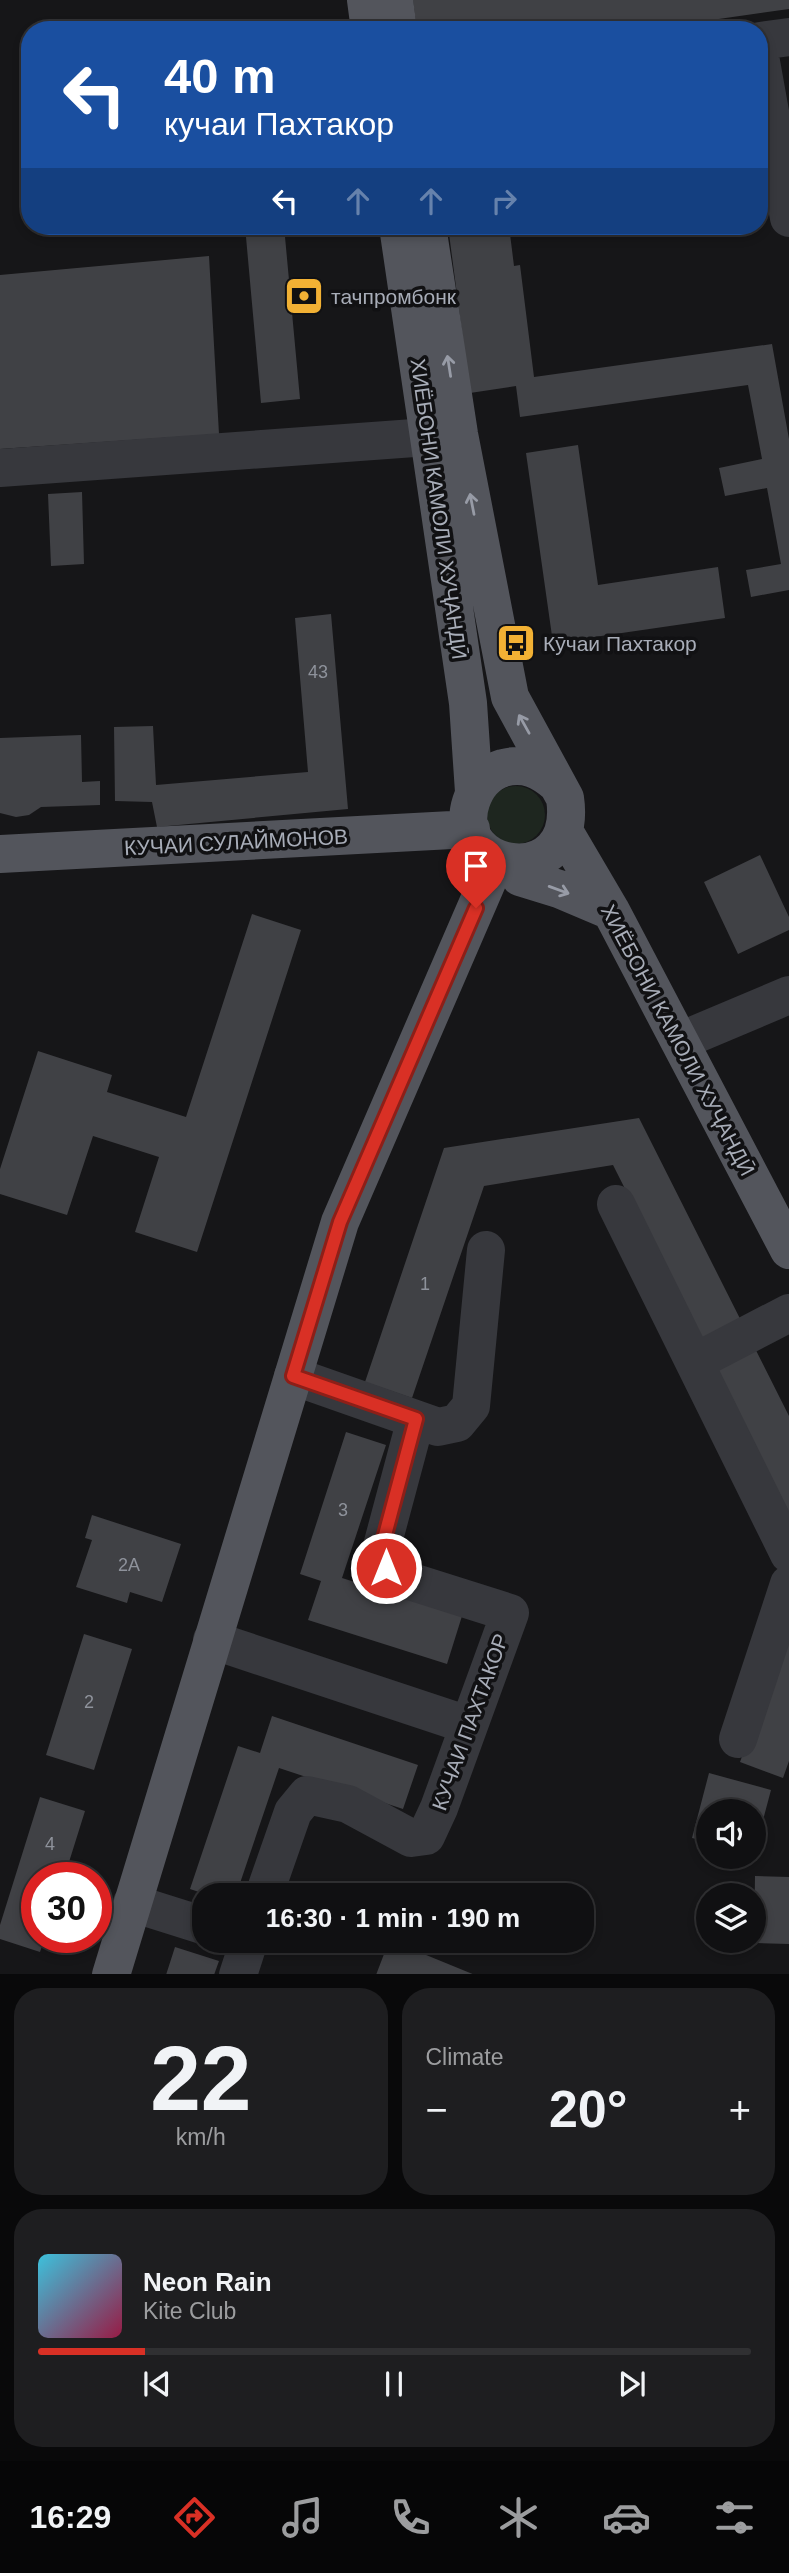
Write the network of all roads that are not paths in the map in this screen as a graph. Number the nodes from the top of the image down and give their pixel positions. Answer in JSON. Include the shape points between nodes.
{"nodes":[{"id":1,"x":366,"y":0,"type":"edge"},
{"id":2,"x":394,"y":0,"type":"edge"},
{"id":3,"x":369,"y":21,"type":"edge"},
{"id":4,"x":397,"y":21,"type":"edge"},
{"id":5,"x":789,"y":37,"type":"edge"},
{"id":6,"x":768,"y":40,"type":"edge"},
{"id":7,"x":768,"y":101,"type":"edge"},
{"id":8,"x":789,"y":218,"type":"edge"},
{"id":9,"x":400,"y":235,"type":"edge"},
{"id":10,"x":428,"y":235,"type":"edge"},
{"id":11,"x":443,"y":436,"type":"junction"},
{"id":12,"x":0,"y":468,"type":"edge"},
{"id":13,"x":557,"y":784,"type":"junction"},
{"id":14,"x":473,"y":811,"type":"junction"},
{"id":15,"x":564,"y":831,"type":"junction"},
{"id":16,"x":0,"y":854,"type":"edge"},
{"id":17,"x":505,"y":862,"type":"junction"},
{"id":18,"x":611,"y":911,"type":"junction"},
{"id":19,"x":789,"y":995,"type":"edge"},
{"id":20,"x":680,"y":1041,"type":"junction"},
{"id":21,"x":616,"y":1204,"type":"dead end"},
{"id":22,"x":486,"y":1250,"type":"dead end"},
{"id":23,"x":789,"y":1250,"type":"edge"},
{"id":24,"x":789,"y":1313,"type":"edge"},
{"id":25,"x":695,"y":1362,"type":"junction"},
{"id":26,"x":293,"y":1376,"type":"junction"},
{"id":27,"x":416,"y":1419,"type":"junction"},
{"id":28,"x":789,"y":1554,"type":"edge"},
{"id":29,"x":789,"y":1584,"type":"edge"},
{"id":30,"x":212,"y":1640,"type":"junction"},
{"id":31,"x":468,"y":1725,"type":"junction"},
{"id":32,"x":738,"y":1739,"type":"dead end"},
{"id":33,"x":268,"y":1883,"type":"edge"},
{"id":34,"x":132,"y":1903,"type":"junction"},
{"id":35,"x":192,"y":1922,"type":"edge"},
{"id":36,"x":244,"y":1953,"type":"edge"},
{"id":37,"x":111,"y":1974,"type":"edge"},
{"id":38,"x":238,"y":1974,"type":"edge"}],
"edges":[{"from":1,"to":3,"type":"main road"},
{"from":2,"to":4,"type":"main road"},
{"from":5,"to":6,"type":"street"},
{"from":7,"to":8,"type":"street"},
{"from":9,"to":11,"type":"main road","name":"ХИЁБОНИ КАМОЛИ ХУҶАНДӢ"},
{"from":11,"to":10,"type":"main road","one_way":true},
{"from":11,"to":12,"type":"street"},
{"from":13,"to":11,"type":"main road","one_way":true,"via":[[510,697]]},
{"from":11,"to":14,"type":"main road","name":"ХИЁБОНИ КАМОЛИ ХУҶАНДӢ","via":[[468,703]]},
{"from":13,"to":14,"type":"main road","via":[[529,766],[496,770],[484,779]]},
{"from":13,"to":15,"type":"main road","via":[[565,799]]},
{"from":14,"to":16,"type":"main road","name":"КУЧАИ СУЛАЙМОНОВ"},
{"from":14,"to":17,"type":"main road","via":[[474,838]]},
{"from":15,"to":17,"type":"main road","via":[[543,857],[528,863]]},
{"from":15,"to":18,"type":"main road","name":"ХИЁБОНИ КАМОЛИ ХУҶАНДӢ"},
{"from":17,"to":18,"type":"main road","one_way":true,"via":[[520,877]]},
{"from":17,"to":26,"type":"main road","via":[[340,1222]]},
{"from":18,"to":20,"type":"main road","name":"ХИЁБОНИ КАМОЛИ ХУҶАНДӢ"},
{"from":19,"to":20,"type":"street"},
{"from":20,"to":23,"type":"main road","name":"ХИЁБОНИ КАМОЛИ ХУҶАНДӢ"},
{"from":21,"to":25,"type":"street"},
{"from":22,"to":27,"type":"street","via":[[471,1406],[457,1423],[438,1427]]},
{"from":24,"to":25,"type":"street"},
{"from":25,"to":28,"type":"street"},
{"from":26,"to":27,"type":"street"},
{"from":26,"to":30,"type":"main road"},
{"from":27,"to":31,"type":"street","name":"КУЧАИ ПАХТАКОР","via":[[381,1550],[386,1568],[406,1580],[510,1613]]},
{"from":29,"to":32,"type":"street"},
{"from":30,"to":31,"type":"street"},
{"from":30,"to":34,"type":"main road"},
{"from":31,"to":33,"type":"street","name":"КУЧАИ ПАХТАКОР","via":[[426,1836],[411,1838],[348,1804],[307,1795],[293,1812]]},
{"from":34,"to":35,"type":"street"},
{"from":34,"to":37,"type":"main road"},
{"from":36,"to":38,"type":"street"}]}
